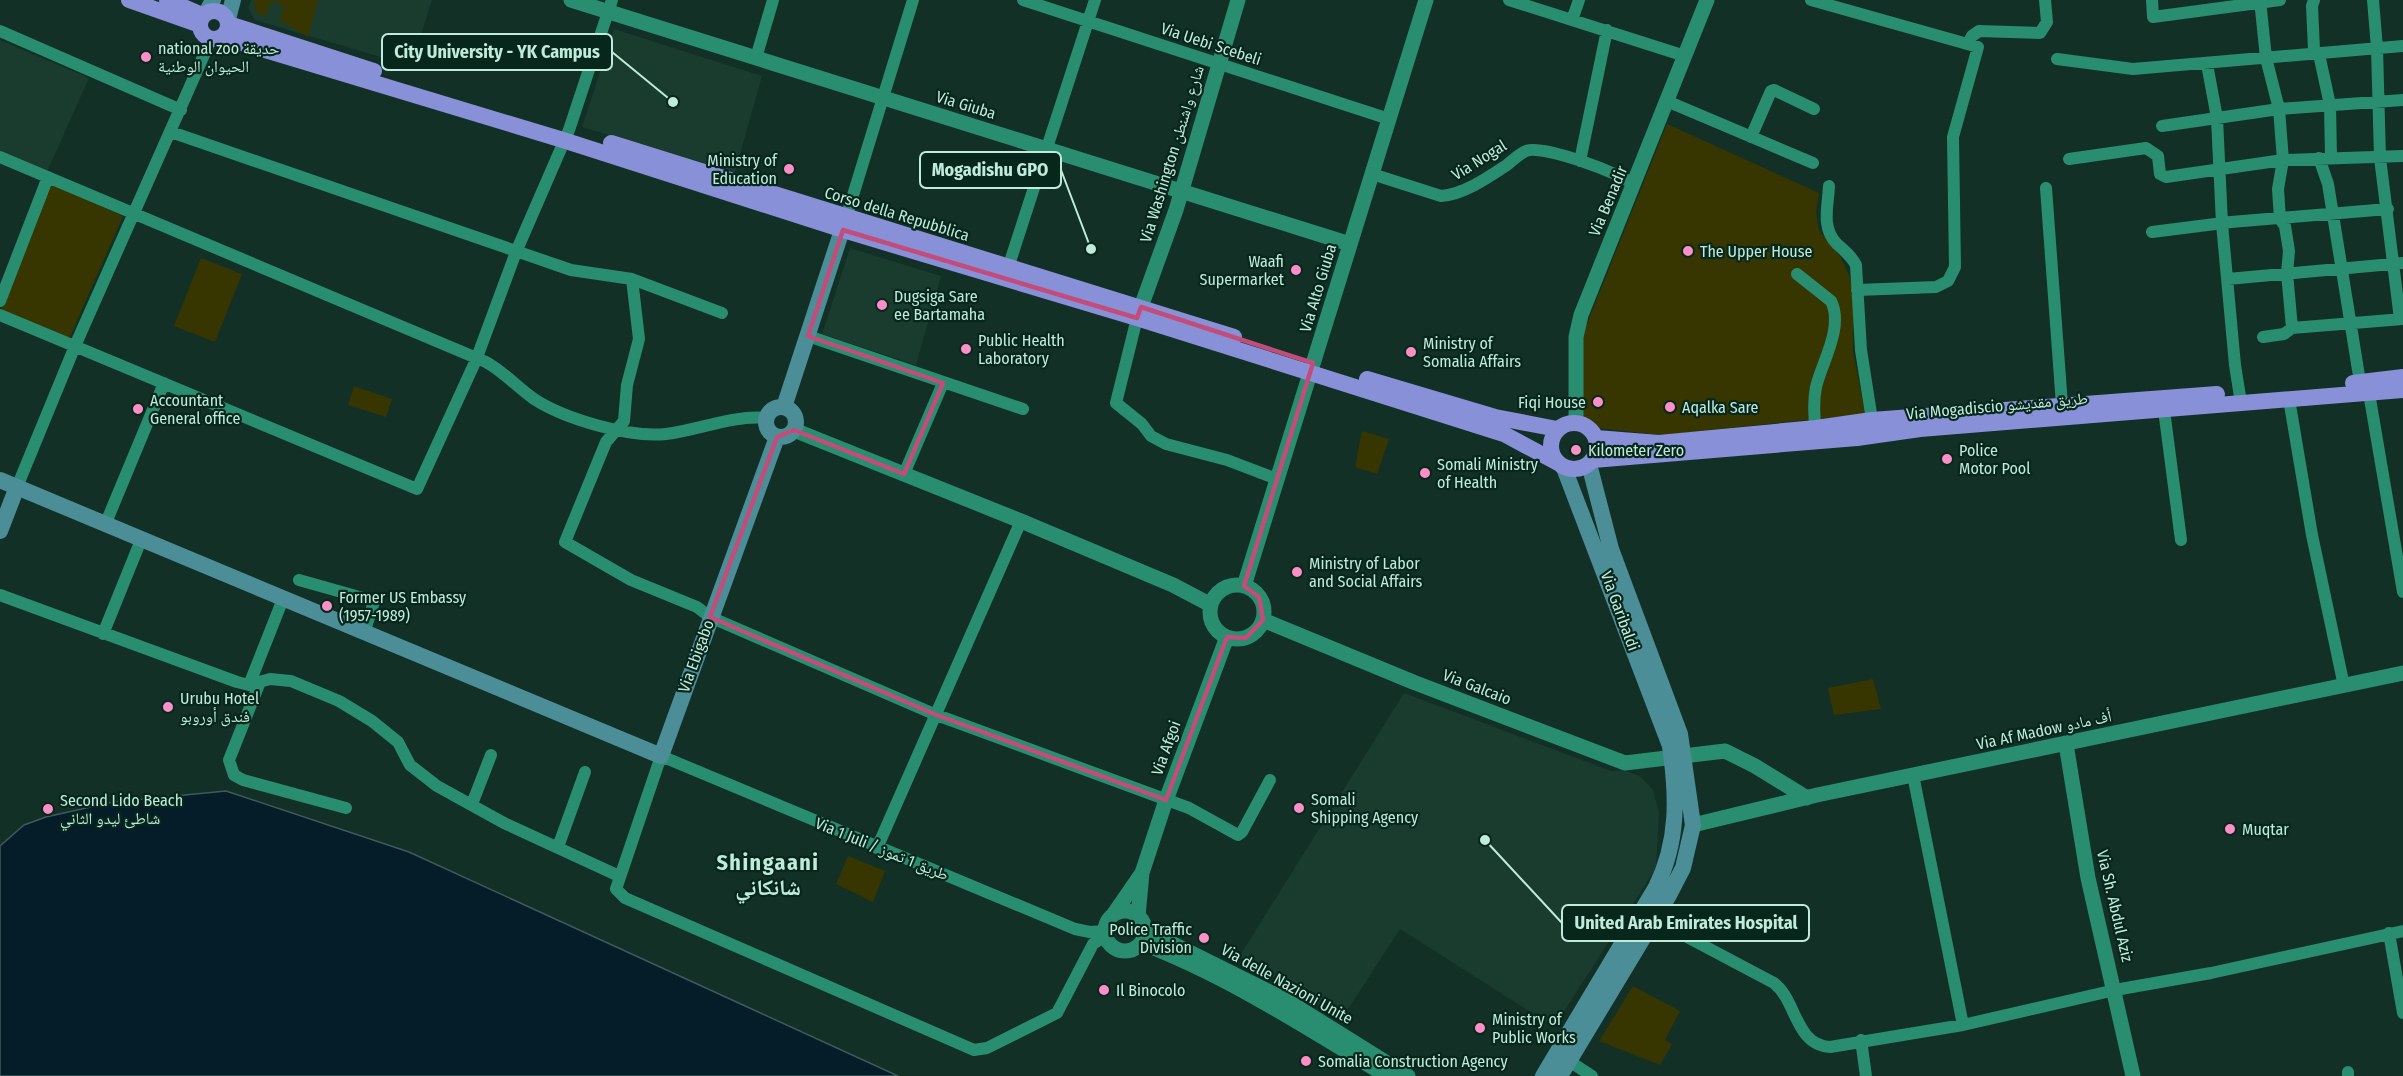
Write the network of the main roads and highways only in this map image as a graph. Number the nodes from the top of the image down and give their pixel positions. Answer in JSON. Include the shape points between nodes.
{"nodes":[{"id":1,"x":129,"y":0,"type":"edge"},
{"id":2,"x":167,"y":0,"type":"edge"},
{"id":3,"x":233,"y":0,"type":"edge"},
{"id":4,"x":206,"y":13,"type":"edge"},
{"id":5,"x":222,"y":30,"type":"junction"},
{"id":6,"x":845,"y":224,"type":"junction"},
{"id":7,"x":1312,"y":368,"type":"junction"},
{"id":8,"x":2403,"y":377,"type":"edge"},
{"id":9,"x":2365,"y":387,"type":"junction"},
{"id":10,"x":2403,"y":390,"type":"edge"},
{"id":11,"x":2241,"y":398,"type":"junction"},
{"id":12,"x":784,"y":407,"type":"junction"},
{"id":13,"x":2113,"y":408,"type":"junction"},
{"id":14,"x":2035,"y":414,"type":"junction"},
{"id":15,"x":1557,"y":429,"type":"junction"},
{"id":16,"x":1816,"y":435,"type":"junction"},
{"id":17,"x":777,"y":437,"type":"junction"},
{"id":18,"x":1596,"y":438,"type":"junction"},
{"id":19,"x":1591,"y":462,"type":"junction"},
{"id":20,"x":1561,"y":465,"type":"junction"},
{"id":21,"x":0,"y":480,"type":"edge"},
{"id":22,"x":17,"y":487,"type":"junction"},
{"id":23,"x":0,"y":531,"type":"edge"},
{"id":24,"x":1678,"y":755,"type":"junction"},
{"id":25,"x":1663,"y":891,"type":"junction"},
{"id":26,"x":1543,"y":1076,"type":"edge"},
{"id":27,"x":1560,"y":1076,"type":"edge"}],
"edges":[{"from":1,"to":4,"type":"highway"},
{"from":2,"to":4,"type":"highway"},
{"from":3,"to":5,"type":"main road"},
{"from":4,"to":5,"type":"highway","via":[[218,11]]},
{"from":4,"to":5,"type":"highway","via":[[203,34]]},
{"from":5,"to":6,"type":"highway"},
{"from":6,"to":7,"type":"highway"},
{"from":6,"to":12,"type":"main road"},
{"from":7,"to":15,"type":"highway","via":[[1495,417]]},
{"from":7,"to":20,"type":"highway","via":[[1504,434]]},
{"from":8,"to":9,"type":"highway","name":"Via Mogadiscio طريق مقديشو"},
{"from":9,"to":10,"type":"highway","name":"Via Mogadiscio طريق مقديشو"},
{"from":9,"to":11,"type":"highway","name":"Via Mogadiscio طريق مقديشو"},
{"from":9,"to":11,"type":"highway","name":"Via Mogadiscio طريق مقديشو","via":[[2289,399]]},
{"from":11,"to":13,"type":"highway","name":"Via Mogadiscio طريق مقديشو"},
{"from":11,"to":13,"type":"highway","name":"Via Mogadiscio طريق مقديشو","via":[[2164,410]]},
{"from":12,"to":17,"type":"main road","via":[[771,410],[766,418],[768,432]]},
{"from":12,"to":17,"type":"main road","via":[[795,416],[794,430]]},
{"from":13,"to":14,"type":"highway","name":"Via Mogadiscio طريق مقديشو"},
{"from":13,"to":14,"type":"highway","name":"Via Mogadiscio طريق مقديشو","via":[[2062,405]]},
{"from":14,"to":16,"type":"highway","name":"Via Mogadiscio طريق مقديشو","via":[[1920,429]]},
{"from":14,"to":16,"type":"highway","name":"Via Mogadiscio طريق مقديشو","via":[[1872,420]]},
{"from":15,"to":18,"type":"highway","via":[[1575,422],[1588,427]]},
{"from":15,"to":20,"type":"highway","via":[[1551,442],[1553,457]]},
{"from":16,"to":18,"type":"highway","name":"Via Mogadiscio طريق مقديشو","via":[[1659,443]]},
{"from":16,"to":19,"type":"highway","name":"Via Mogadiscio طريق مقديشو"},
{"from":17,"to":22,"type":"main road","name":"Via Ebigabo","via":[[661,756]]},
{"from":18,"to":19,"type":"highway","via":[[1598,446]]},
{"from":19,"to":20,"type":"highway","via":[[1577,470]]},
{"from":19,"to":24,"type":"main road","name":"Via Garibaldi","via":[[1611,549],[1680,734]]},
{"from":20,"to":24,"type":"main road","name":"Via Garibaldi","via":[[1670,746]]},
{"from":21,"to":22,"type":"main road"},
{"from":22,"to":23,"type":"main road"},
{"from":24,"to":25,"type":"main road","via":[[1675,832]]},
{"from":24,"to":25,"type":"main road","via":[[1693,825],[1683,868]]},
{"from":25,"to":26,"type":"main road"},
{"from":25,"to":27,"type":"main road","via":[[1655,920]]}]}
